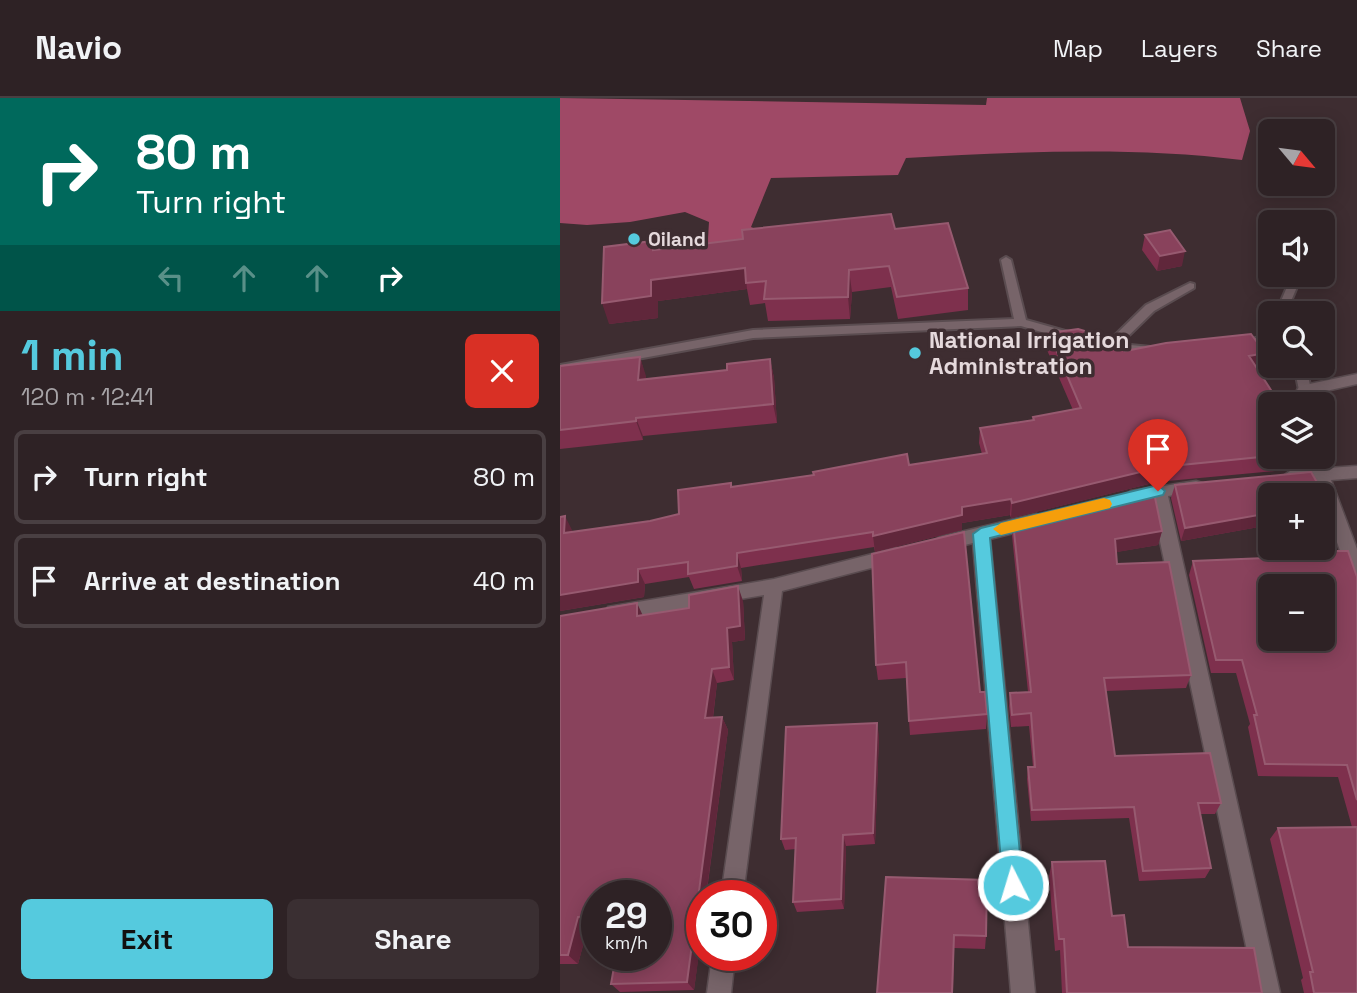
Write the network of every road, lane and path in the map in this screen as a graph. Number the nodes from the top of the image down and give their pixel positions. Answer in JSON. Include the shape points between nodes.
{"nodes":[{"id":1,"x":1006,"y":260,"type":"dead end"},
{"id":2,"x":1189,"y":286,"type":"dead end"},
{"id":3,"x":1021,"y":322,"type":"junction"},
{"id":4,"x":1084,"y":341,"type":"edge"},
{"id":5,"x":1258,"y":342,"type":"edge"},
{"id":6,"x":1097,"y":344,"type":"edge"},
{"id":7,"x":1234,"y":345,"type":"edge"},
{"id":8,"x":1109,"y":348,"type":"junction"},
{"id":9,"x":1159,"y":352,"type":"edge"},
{"id":10,"x":560,"y":369,"type":"edge"},
{"id":11,"x":1357,"y":379,"type":"edge"},
{"id":12,"x":1320,"y":392,"type":"edge"},
{"id":13,"x":1335,"y":468,"type":"edge"},
{"id":14,"x":1305,"y":469,"type":"edge"},
{"id":15,"x":1320,"y":469,"type":"edge"},
{"id":16,"x":1357,"y":472,"type":"edge"},
{"id":17,"x":1266,"y":480,"type":"edge"},
{"id":18,"x":1212,"y":485,"type":"edge"},
{"id":19,"x":1158,"y":491,"type":"junction"},
{"id":20,"x":1117,"y":501,"type":"edge"},
{"id":21,"x":1049,"y":517,"type":"edge"},
{"id":22,"x":981,"y":534,"type":"junction"},
{"id":23,"x":1357,"y":573,"type":"edge"},
{"id":24,"x":774,"y":586,"type":"junction"},
{"id":25,"x":600,"y":614,"type":"edge"},
{"id":26,"x":734,"y":880,"type":"edge"},
{"id":27,"x":722,"y":971,"type":"edge"},
{"id":28,"x":719,"y":993,"type":"edge"},
{"id":29,"x":1023,"y":993,"type":"edge"},
{"id":30,"x":1268,"y":993,"type":"edge"}],
"edges":[{"from":1,"to":3,"type":"lane"},
{"from":2,"to":8,"type":"lane","via":[[1150,308]]},
{"from":3,"to":4,"type":"lane"},
{"from":3,"to":10,"type":"lane","via":[[753,334]]},
{"from":5,"to":7,"type":"lane"},
{"from":6,"to":8,"type":"lane"},
{"from":8,"to":9,"type":"lane"},
{"from":11,"to":12,"type":"street"},
{"from":13,"to":16,"type":"street"},
{"from":14,"to":17,"type":"street"},
{"from":15,"to":23,"type":"street"},
{"from":18,"to":19,"type":"street"},
{"from":19,"to":20,"type":"street"},
{"from":19,"to":30,"type":"street"},
{"from":21,"to":22,"type":"street"},
{"from":22,"to":24,"type":"street"},
{"from":22,"to":29,"type":"street"},
{"from":24,"to":25,"type":"street"},
{"from":24,"to":26,"type":"street"},
{"from":27,"to":28,"type":"street"}]}
